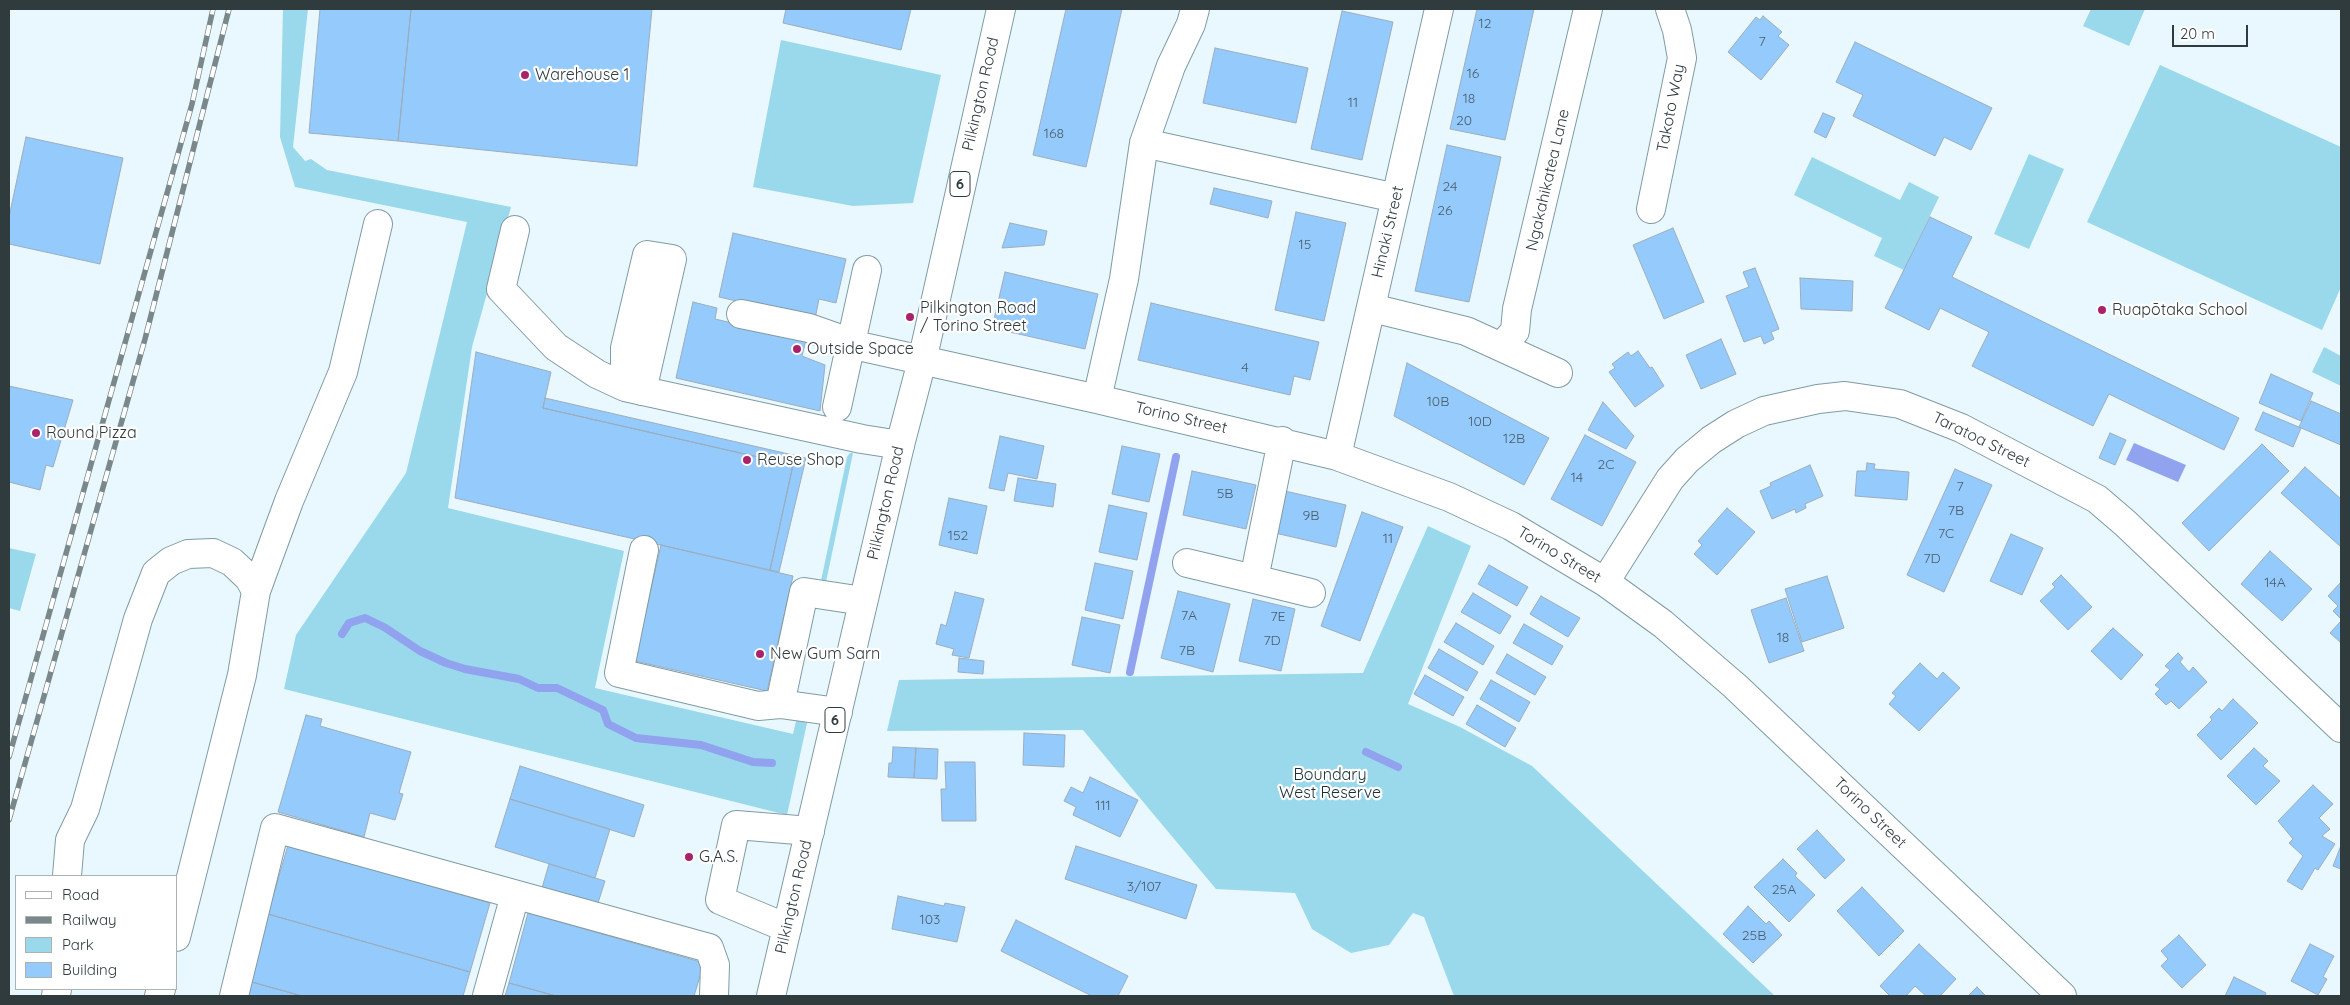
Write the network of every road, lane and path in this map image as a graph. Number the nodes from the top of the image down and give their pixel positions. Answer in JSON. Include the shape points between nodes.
{"nodes":[{"id":1,"x":1001,"y":9,"type":"edge"},
{"id":2,"x":1195,"y":9,"type":"edge"},
{"id":3,"x":1439,"y":9,"type":"edge"},
{"id":4,"x":1588,"y":9,"type":"edge"},
{"id":5,"x":1670,"y":9,"type":"edge"},
{"id":6,"x":1144,"y":143,"type":"junction"},
{"id":7,"x":1396,"y":198,"type":"junction"},
{"id":8,"x":1651,"y":209,"type":"dead end"},
{"id":9,"x":378,"y":224,"type":"dead end"},
{"id":10,"x":515,"y":230,"type":"dead end"},
{"id":11,"x":867,"y":270,"type":"dead end"},
{"id":12,"x":1372,"y":308,"type":"junction"},
{"id":13,"x":741,"y":314,"type":"dead end"},
{"id":14,"x":851,"y":343,"type":"junction"},
{"id":15,"x":1502,"y":346,"type":"junction"},
{"id":16,"x":922,"y":360,"type":"junction"},
{"id":17,"x":1558,"y":373,"type":"dead end"},
{"id":18,"x":1097,"y":399,"type":"junction"},
{"id":19,"x":837,"y":407,"type":"dead end"},
{"id":20,"x":1282,"y":441,"type":"junction"},
{"id":21,"x":900,"y":445,"type":"junction"},
{"id":22,"x":1337,"y":456,"type":"junction"},
{"id":23,"x":644,"y":550,"type":"dead end"},
{"id":24,"x":1187,"y":563,"type":"dead end"},
{"id":25,"x":1254,"y":579,"type":"junction"},
{"id":26,"x":1605,"y":582,"type":"junction"},
{"id":27,"x":256,"y":591,"type":"junction"},
{"id":28,"x":1312,"y":593,"type":"dead end"},
{"id":29,"x":863,"y":601,"type":"junction"},
{"id":30,"x":780,"y":704,"type":"junction"},
{"id":31,"x":838,"y":712,"type":"junction"},
{"id":32,"x":2341,"y":728,"type":"edge"},
{"id":33,"x":810,"y":831,"type":"junction"},
{"id":34,"x":67,"y":875,"type":"edge"},
{"id":35,"x":515,"y":896,"type":"junction"},
{"id":36,"x":787,"y":928,"type":"junction"},
{"id":37,"x":178,"y":929,"type":"edge"},
{"id":38,"x":234,"y":996,"type":"edge"},
{"id":39,"x":486,"y":996,"type":"edge"},
{"id":40,"x":714,"y":996,"type":"edge"},
{"id":41,"x":771,"y":996,"type":"edge"},
{"id":42,"x":2062,"y":996,"type":"edge"}],
"edges":[{"from":1,"to":16,"type":"street","name":"Pilkington Road","number":"6"},
{"from":2,"to":6,"type":"street"},
{"from":3,"to":7,"type":"street","name":"Hinaki Street"},
{"from":4,"to":15,"type":"street","name":"Ngakahikatea Lane","via":[[1517,309],[1515,331]]},
{"from":5,"to":8,"type":"street","name":"Takoto Way","via":[[1682,58]]},
{"from":6,"to":7,"type":"street"},
{"from":6,"to":18,"type":"street","via":[[1124,279]]},
{"from":7,"to":12,"type":"street","name":"Hinaki Street"},
{"from":9,"to":27,"type":"street","via":[[343,372],[289,501]]},
{"from":10,"to":21,"type":"street","via":[[501,289],[556,347],[596,374],[634,389]]},
{"from":11,"to":14,"type":"street"},
{"from":12,"to":15,"type":"street","via":[[1466,331]]},
{"from":12,"to":22,"type":"street","name":"Hinaki Street"},
{"from":13,"to":14,"type":"street","name":"Torino Street","via":[[809,328]]},
{"from":14,"to":16,"type":"street","name":"Torino Street"},
{"from":14,"to":19,"type":"street"},
{"from":15,"to":17,"type":"street"},
{"from":16,"to":18,"type":"street","name":"Torino Street"},
{"from":16,"to":21,"type":"street","name":"Pilkington Road","number":"6"},
{"from":18,"to":20,"type":"street","name":"Torino Street"},
{"from":20,"to":22,"type":"street","name":"Torino Street"},
{"from":20,"to":25,"type":"street"},
{"from":21,"to":29,"type":"street","name":"Pilkington Road","number":"6"},
{"from":22,"to":26,"type":"street","name":"Torino Street","via":[[1449,497],[1525,534]]},
{"from":23,"to":30,"type":"street","via":[[619,673],[758,706]]},
{"from":24,"to":25,"type":"street"},
{"from":25,"to":28,"type":"street"},
{"from":26,"to":32,"type":"street","name":"Taratoa Street","via":[[1670,479],[1711,440],[1736,424],[1764,411],[1818,399],[1845,396],[1900,404],[1961,428],[2097,499]]},
{"from":26,"to":42,"type":"street","name":"Torino Street","via":[[1663,624],[1735,686]]},
{"from":27,"to":34,"type":"street","via":[[250,578],[232,562],[213,553],[188,554],[171,561],[156,573],[138,619],[85,809],[70,840]]},
{"from":27,"to":37,"type":"street","via":[[242,674]]},
{"from":29,"to":30,"type":"street","via":[[804,592]]},
{"from":29,"to":31,"type":"street","name":"Pilkington Road","number":"6"},
{"from":30,"to":31,"type":"street"},
{"from":31,"to":33,"type":"street","name":"Pilkington Road","number":"6"},
{"from":33,"to":36,"type":"street","name":"Pilkington Road","number":"6"},
{"from":33,"to":36,"type":"street","via":[[736,825],[720,900]]},
{"from":35,"to":38,"type":"street","via":[[275,828]]},
{"from":35,"to":39,"type":"street"},
{"from":35,"to":40,"type":"street","via":[[709,948],[714,965]]},
{"from":36,"to":41,"type":"street","name":"Pilkington Road","number":"6"}]}
